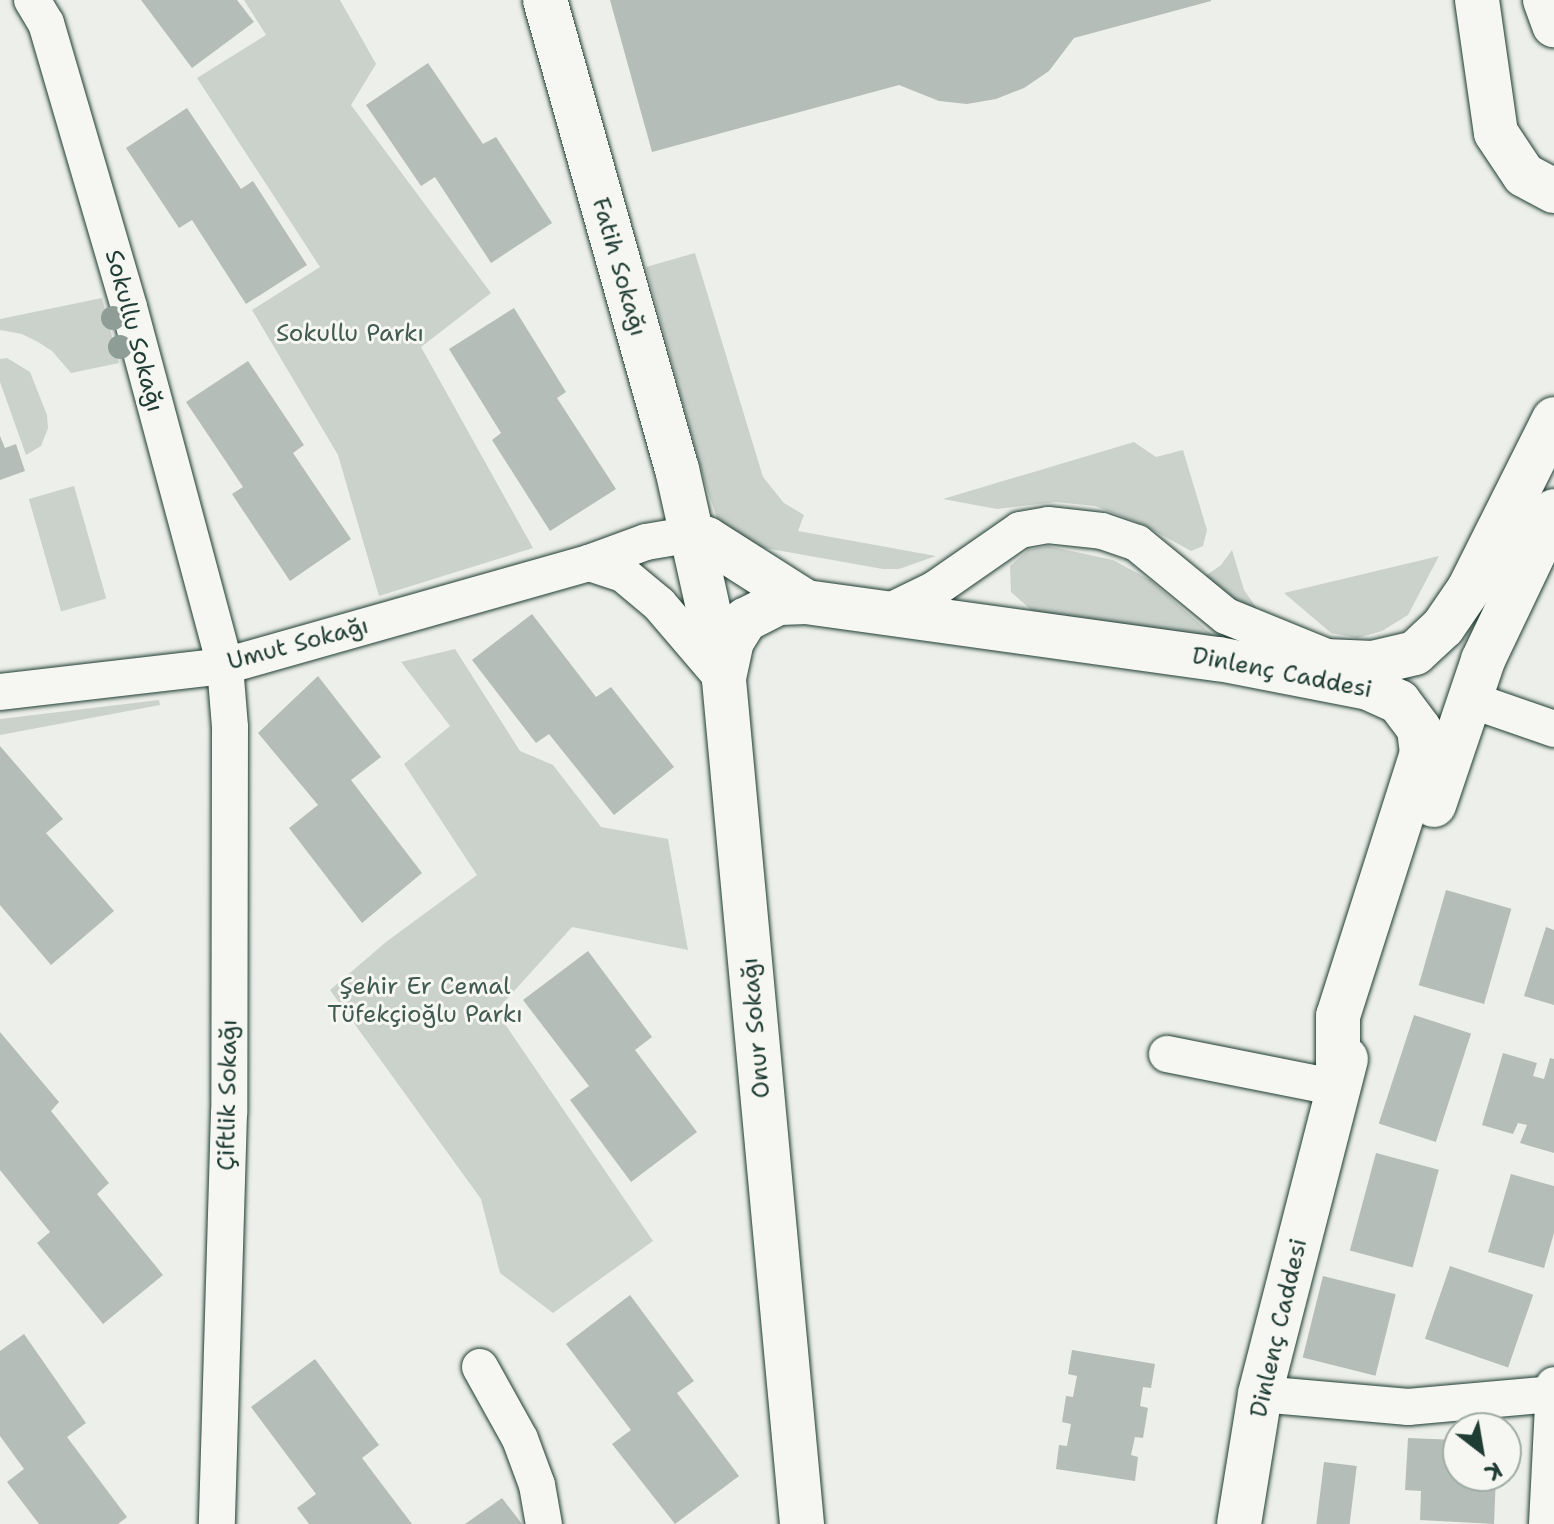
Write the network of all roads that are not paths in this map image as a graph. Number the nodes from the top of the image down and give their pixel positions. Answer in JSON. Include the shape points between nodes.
{"nodes":[{"id":1,"x":32,"y":0,"type":"edge"},
{"id":2,"x":1477,"y":0,"type":"edge"},
{"id":3,"x":1545,"y":0,"type":"edge"},
{"id":4,"x":554,"y":6,"type":"edge"},
{"id":5,"x":1554,"y":25,"type":"edge"},
{"id":6,"x":1554,"y":191,"type":"edge"},
{"id":7,"x":1554,"y":419,"type":"edge"},
{"id":8,"x":1554,"y":511,"type":"edge"},
{"id":9,"x":693,"y":534,"type":"junction"},
{"id":10,"x":589,"y":563,"type":"junction"},
{"id":11,"x":1554,"y":580,"type":"edge"},
{"id":12,"x":806,"y":602,"type":"junction"},
{"id":13,"x":882,"y":615,"type":"junction"},
{"id":14,"x":1219,"y":659,"type":"junction"},
{"id":15,"x":1336,"y":661,"type":"junction"},
{"id":16,"x":225,"y":666,"type":"junction"},
{"id":17,"x":724,"y":680,"type":"junction"},
{"id":18,"x":0,"y":692,"type":"edge"},
{"id":19,"x":1482,"y":704,"type":"junction"},
{"id":20,"x":1554,"y":729,"type":"edge"},
{"id":21,"x":1451,"y":755,"type":"junction"},
{"id":22,"x":1167,"y":1054,"type":"dead end"},
{"id":23,"x":1338,"y":1088,"type":"junction"},
{"id":24,"x":480,"y":1367,"type":"dead end"},
{"id":25,"x":1553,"y":1391,"type":"edge"},
{"id":26,"x":1260,"y":1394,"type":"junction"},
{"id":27,"x":217,"y":1524,"type":"edge"},
{"id":28,"x":544,"y":1524,"type":"edge"},
{"id":29,"x":802,"y":1524,"type":"edge"},
{"id":30,"x":1239,"y":1524,"type":"edge"},
{"id":31,"x":1547,"y":1524,"type":"edge"}],
"edges":[{"from":1,"to":16,"type":"street","name":"Sokullu Sokağı","via":[[46,23],[129,307]]},
{"from":2,"to":6,"type":"main road","via":[[1496,133],[1524,175]]},
{"from":3,"to":5,"type":"main road"},
{"from":4,"to":9,"type":"main road","name":"Fatih Sokağı"},
{"from":7,"to":15,"type":"main road","via":[[1469,589],[1443,627],[1415,653],[1373,663]]},
{"from":8,"to":21,"type":"main road","via":[[1483,660]]},
{"from":9,"to":10,"type":"street","name":"Umut Sokağı","via":[[646,542]]},
{"from":9,"to":12,"type":"main road","name":"Dinlenç Caddesi"},
{"from":9,"to":17,"type":"main road","name":"Onur Sokağı"},
{"from":10,"to":16,"type":"street","name":"Umut Sokağı"},
{"from":10,"to":17,"type":"street","via":[[623,574],[659,604]]},
{"from":11,"to":19,"type":"main road"},
{"from":12,"to":13,"type":"main road","name":"Dinlenç Caddesi"},
{"from":12,"to":17,"type":"main road","name":"Dinlenç Caddesi","via":[[779,603],[745,620],[732,641]]},
{"from":13,"to":14,"type":"main road","name":"Dinlenç Caddesi"},
{"from":13,"to":15,"type":"street","via":[[935,589],[1020,530],[1048,525],[1088,529],[1137,543],[1226,616]]},
{"from":14,"to":15,"type":"main road"},
{"from":14,"to":23,"type":"main road","name":"Dinlenç Caddesi","via":[[1385,693],[1407,708],[1419,729],[1419,765],[1338,1016]]},
{"from":16,"to":18,"type":"street","name":"Umut Sokağı"},
{"from":16,"to":27,"type":"street","name":"Çiftlik Sokağı","via":[[230,727],[229,1098]]},
{"from":17,"to":29,"type":"main road","name":"Onur Sokağı"},
{"from":19,"to":20,"type":"street"},
{"from":19,"to":21,"type":"main road"},
{"from":21,"to":23,"type":"main road","name":"Dinlenç Caddesi"},
{"from":22,"to":23,"type":"street"},
{"from":23,"to":26,"type":"main road","name":"Dinlenç Caddesi"},
{"from":24,"to":28,"type":"street","via":[[520,1439]]},
{"from":25,"to":26,"type":"street","via":[[1408,1407]]},
{"from":25,"to":31,"type":"street"},
{"from":26,"to":30,"type":"main road","name":"Dinlenç Caddesi"}]}
